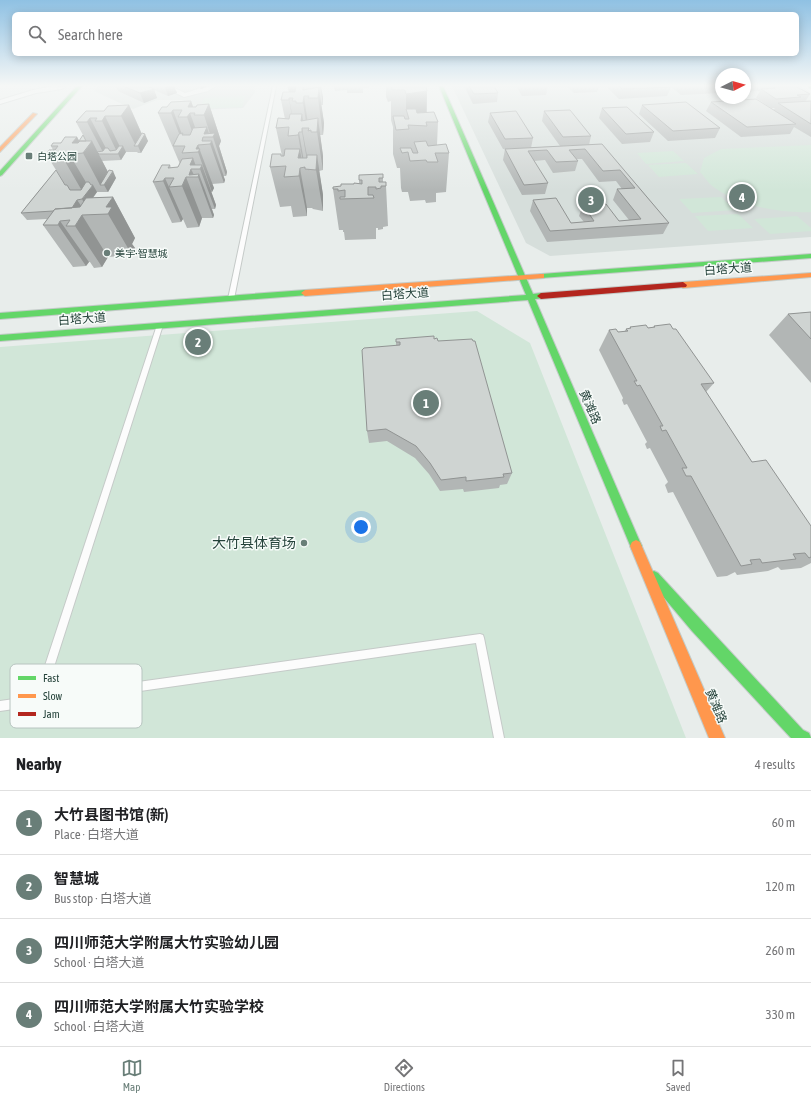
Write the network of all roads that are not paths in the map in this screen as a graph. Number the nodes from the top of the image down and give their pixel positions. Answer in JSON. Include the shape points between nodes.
{"nodes":[{"id":1,"x":29,"y":120,"type":"edge"},
{"id":2,"x":49,"y":120,"type":"edge"},
{"id":3,"x":268,"y":120,"type":"edge"},
{"id":4,"x":456,"y":120,"type":"edge"},
{"id":5,"x":0,"y":150,"type":"edge"},
{"id":6,"x":0,"y":174,"type":"edge"},
{"id":7,"x":811,"y":256,"type":"edge"},
{"id":8,"x":811,"y":275,"type":"edge"},
{"id":9,"x":522,"y":278,"type":"junction"},
{"id":10,"x":530,"y":297,"type":"junction"},
{"id":11,"x":231,"y":299,"type":"junction"},
{"id":12,"x":0,"y":316,"type":"edge"},
{"id":13,"x":160,"y":325,"type":"junction"},
{"id":14,"x":0,"y":338,"type":"edge"},
{"id":15,"x":643,"y":564,"type":"junction"},
{"id":16,"x":50,"y":664,"type":"edge"},
{"id":17,"x":142,"y":686,"type":"edge"},
{"id":18,"x":10,"y":705,"type":"edge"},
{"id":19,"x":0,"y":706,"type":"edge"},
{"id":20,"x":499,"y":738,"type":"edge"},
{"id":21,"x":717,"y":738,"type":"edge"},
{"id":22,"x":804,"y":738,"type":"edge"}],
"edges":[{"from":1,"to":5,"type":"main road"},
{"from":2,"to":6,"type":"main road"},
{"from":3,"to":11,"type":"lane"},
{"from":4,"to":9,"type":"main road","name":"黄滩路"},
{"from":7,"to":9,"type":"main road","name":"白塔大道"},
{"from":8,"to":10,"type":"main road","name":"白塔大道"},
{"from":9,"to":10,"type":"main road","name":"黄滩路"},
{"from":9,"to":11,"type":"main road","name":"白塔大道"},
{"from":10,"to":13,"type":"main road","name":"白塔大道"},
{"from":10,"to":15,"type":"main road","name":"黄滩路"},
{"from":11,"to":12,"type":"main road","name":"白塔大道"},
{"from":13,"to":14,"type":"main road","name":"白塔大道"},
{"from":13,"to":16,"type":"lane"},
{"from":15,"to":21,"type":"main road","name":"黄滩路"},
{"from":15,"to":22,"type":"main road","via":[[737,671],[798,736]]},
{"from":17,"to":20,"type":"lane","via":[[480,638]]},
{"from":18,"to":19,"type":"lane"}]}
